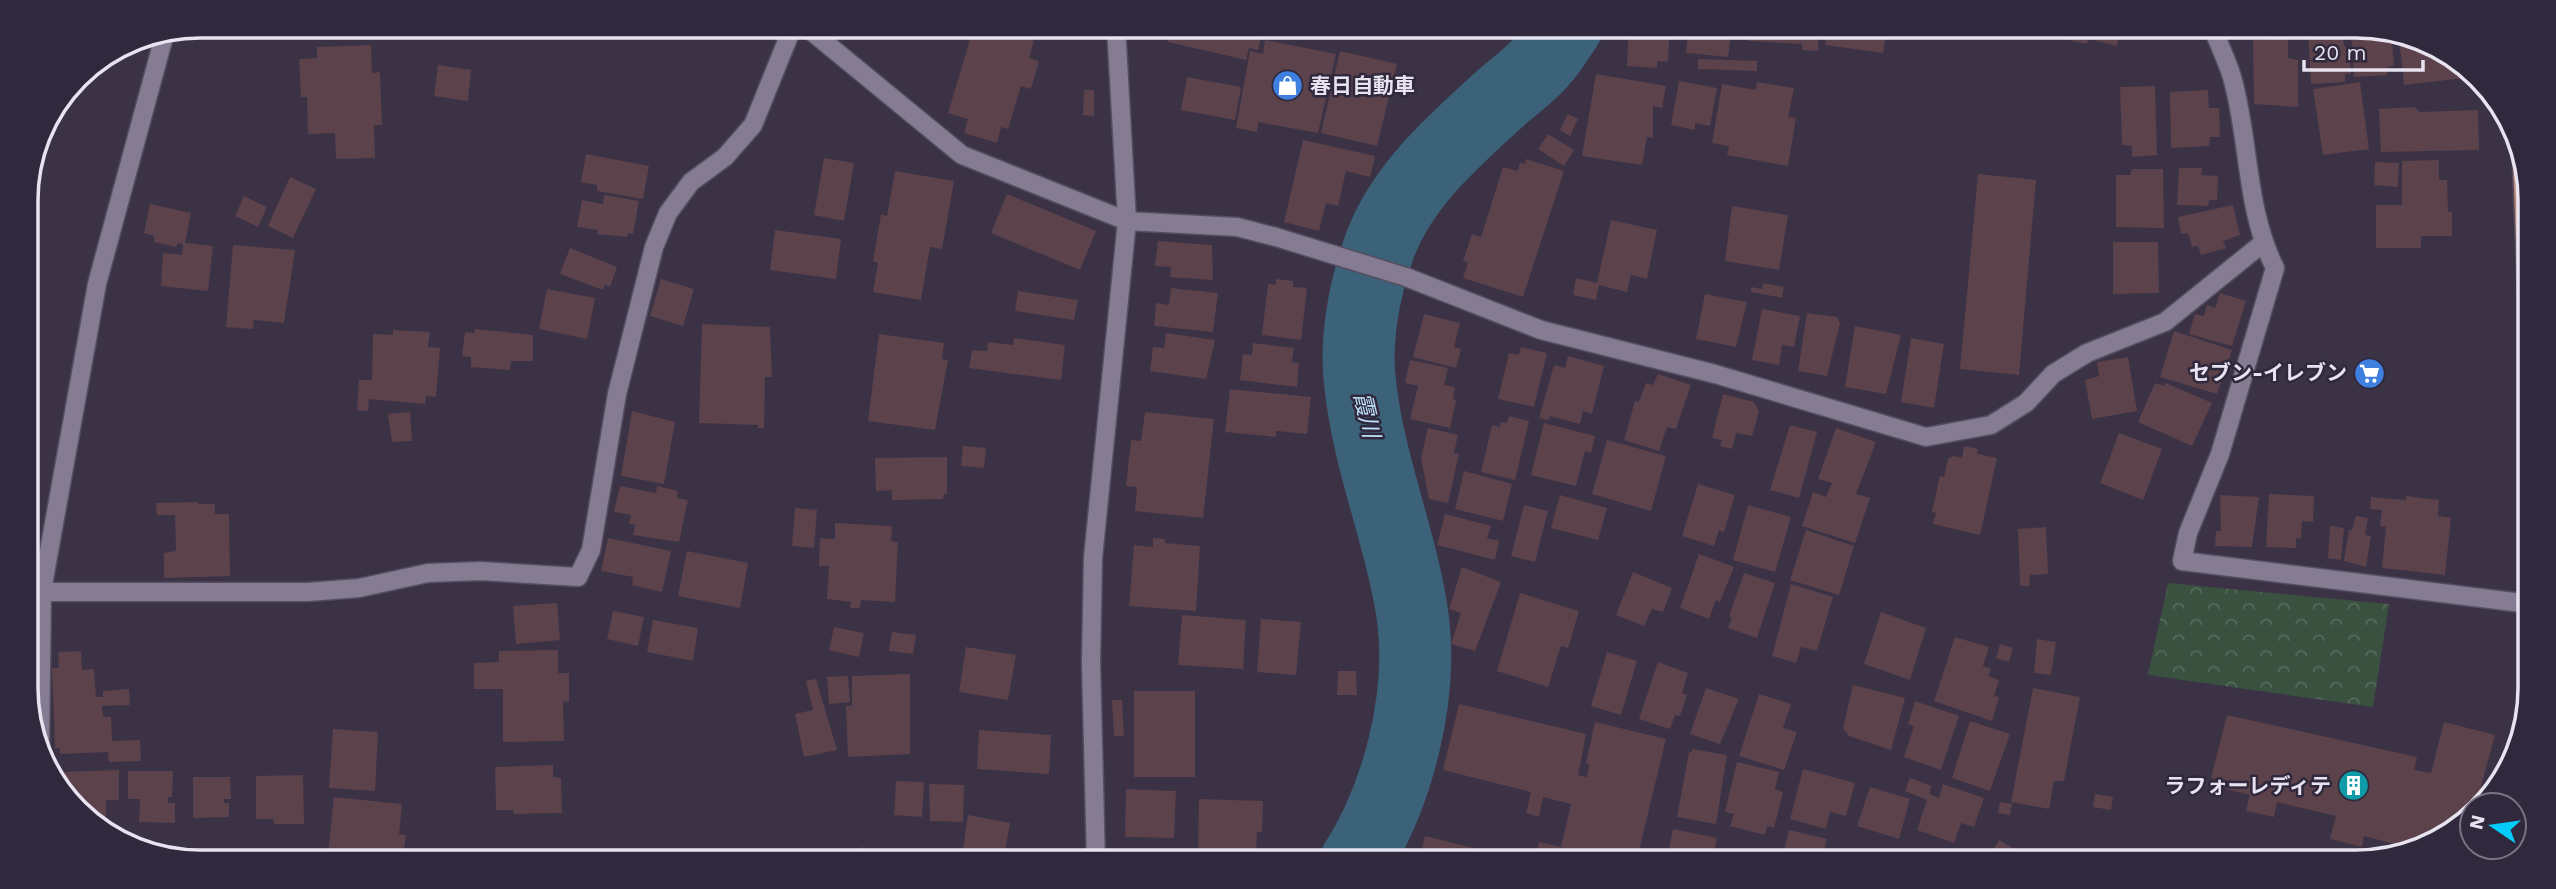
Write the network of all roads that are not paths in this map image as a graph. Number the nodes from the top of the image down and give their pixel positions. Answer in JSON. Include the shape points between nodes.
{"nodes":[{"id":1,"x":788,"y":38,"type":"edge"},
{"id":2,"x":820,"y":38,"type":"edge"},
{"id":3,"x":1117,"y":38,"type":"edge"},
{"id":4,"x":2217,"y":38,"type":"edge"},
{"id":5,"x":162,"y":44,"type":"edge"},
{"id":6,"x":1126,"y":221,"type":"junction"},
{"id":7,"x":2263,"y":243,"type":"junction"},
{"id":8,"x":38,"y":563,"type":"edge"},
{"id":9,"x":46,"y":568,"type":"junction"},
{"id":10,"x":42,"y":592,"type":"junction"},
{"id":11,"x":2518,"y":603,"type":"edge"},
{"id":12,"x":40,"y":711,"type":"edge"},
{"id":13,"x":1097,"y":850,"type":"edge"}],
"edges":[{"from":1,"to":10,"type":"street","via":[[753,125],[725,157],[691,182],[668,213],[654,247],[617,394],[592,550],[578,577],[468,571],[308,592]]},
{"from":2,"to":6,"type":"street","via":[[962,155]]},
{"from":3,"to":6,"type":"street"},
{"from":4,"to":7,"type":"street","via":[[2232,77]]},
{"from":5,"to":9,"type":"street","via":[[97,284]]},
{"from":6,"to":7,"type":"street","via":[[1237,227],[1348,257],[1541,330],[1715,374],[1926,438],[1991,425],[2026,403],[2053,374],[2087,353],[2165,322]]},
{"from":6,"to":13,"type":"street","via":[[1093,558],[1091,662]]},
{"from":7,"to":11,"type":"street","via":[[2276,268],[2182,561]]},
{"from":8,"to":9,"type":"street"},
{"from":9,"to":10,"type":"street"},
{"from":10,"to":12,"type":"street"}]}
